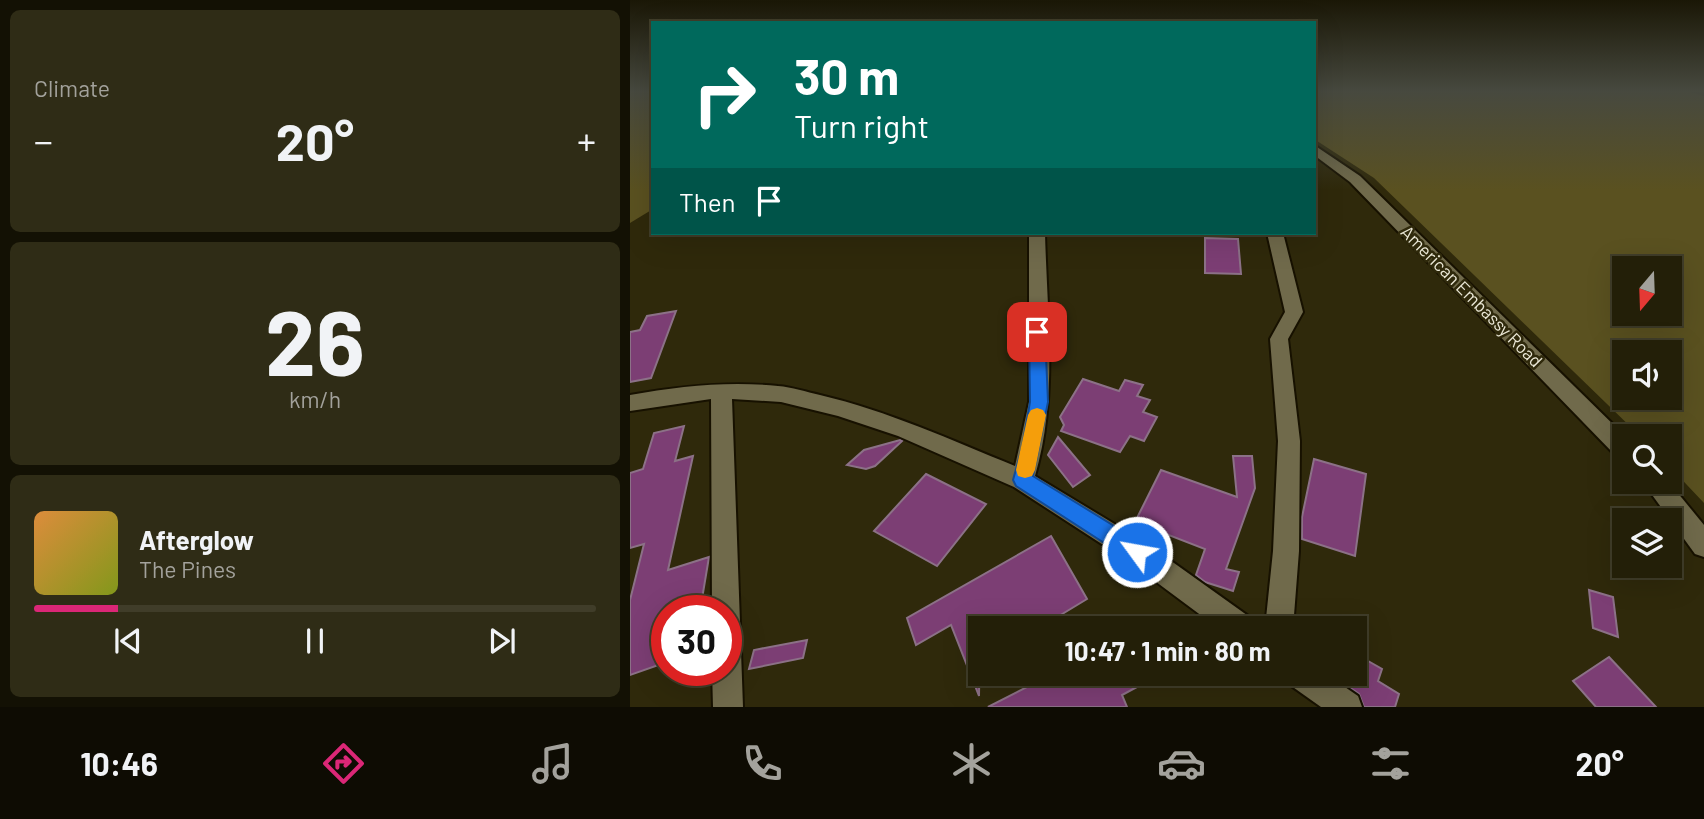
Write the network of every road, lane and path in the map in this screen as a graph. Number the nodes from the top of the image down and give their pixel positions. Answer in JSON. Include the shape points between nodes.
{"nodes":[{"id":1,"x":1316,"y":150,"type":"edge"},
{"id":2,"x":1037,"y":235,"type":"edge"},
{"id":3,"x":1275,"y":235,"type":"edge"},
{"id":4,"x":721,"y":391,"type":"junction"},
{"id":5,"x":630,"y":403,"type":"edge"},
{"id":6,"x":1612,"y":437,"type":"edge"},
{"id":7,"x":1023,"y":480,"type":"junction"},
{"id":8,"x":1664,"y":494,"type":"edge"},
{"id":9,"x":1704,"y":545,"type":"edge"},
{"id":10,"x":726,"y":595,"type":"edge"},
{"id":11,"x":1225,"y":616,"type":"edge"},
{"id":12,"x":1280,"y":616,"type":"edge"},
{"id":13,"x":728,"y":686,"type":"edge"},
{"id":14,"x":1317,"y":686,"type":"edge"},
{"id":15,"x":728,"y":707,"type":"edge"},
{"id":16,"x":1346,"y":707,"type":"edge"}],
"edges":[{"from":1,"to":6,"type":"street","name":"American Embassy Road","via":[[1354,179]]},
{"from":2,"to":7,"type":"street","via":[[1039,402]]},
{"from":3,"to":12,"type":"street","via":[[1294,312],[1279,339],[1289,441]]},
{"from":4,"to":5,"type":"street"},
{"from":4,"to":7,"type":"street","via":[[781,394],[839,408],[905,430]]},
{"from":4,"to":10,"type":"street"},
{"from":7,"to":11,"type":"street","via":[[1137,552]]},
{"from":8,"to":9,"type":"street"},
{"from":13,"to":15,"type":"street"},
{"from":14,"to":16,"type":"street"}]}
